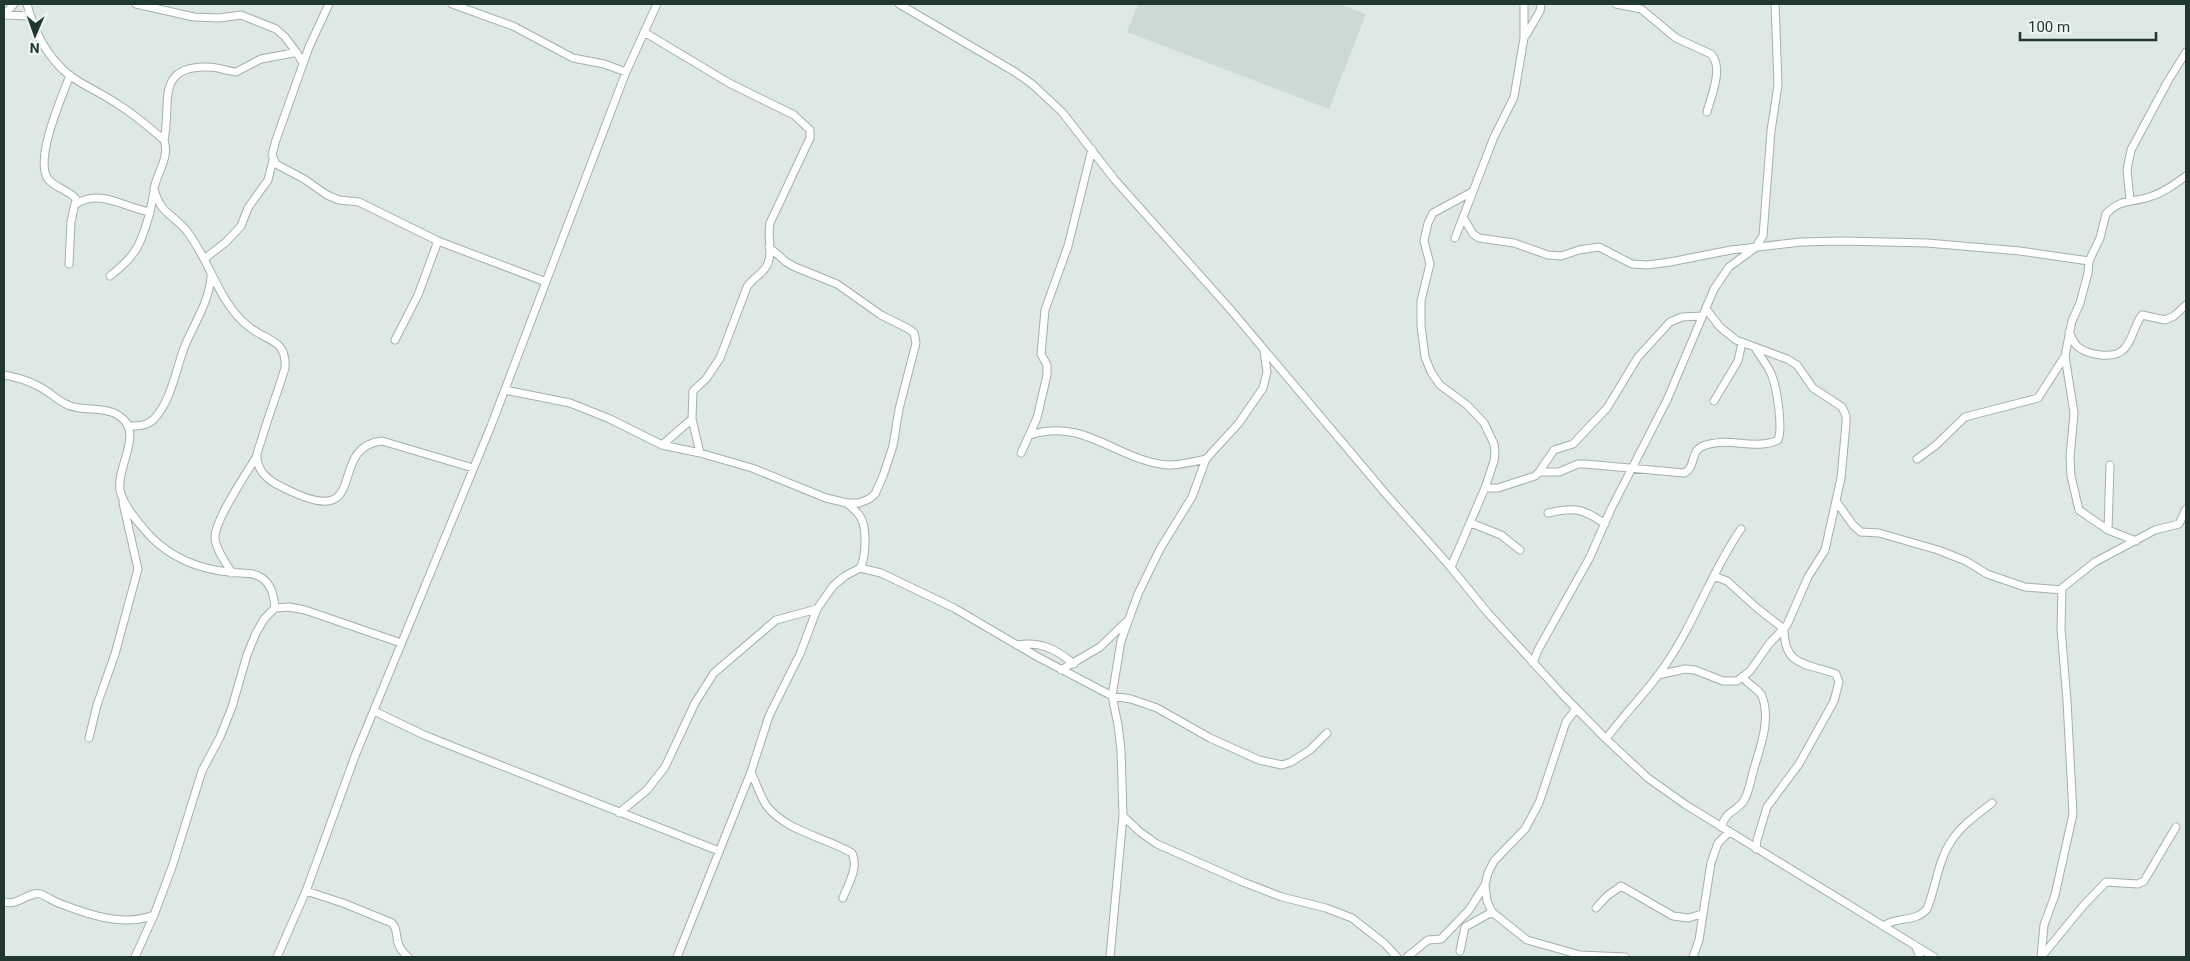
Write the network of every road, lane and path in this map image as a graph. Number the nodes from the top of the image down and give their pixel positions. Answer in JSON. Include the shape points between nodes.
{"nodes":[{"id":1,"x":14,"y":4,"type":"edge"},
{"id":2,"x":27,"y":4,"type":"edge"},
{"id":3,"x":136,"y":4,"type":"edge"},
{"id":4,"x":329,"y":4,"type":"edge"},
{"id":5,"x":452,"y":4,"type":"edge"},
{"id":6,"x":657,"y":4,"type":"edge"},
{"id":7,"x":899,"y":4,"type":"edge"},
{"id":8,"x":1524,"y":4,"type":"edge"},
{"id":9,"x":1541,"y":4,"type":"edge"},
{"id":10,"x":1616,"y":4,"type":"edge"},
{"id":11,"x":1775,"y":4,"type":"edge"},
{"id":12,"x":1643,"y":6,"type":"edge"},
{"id":13,"x":30,"y":16,"type":"junction"},
{"id":14,"x":644,"y":32,"type":"junction"},
{"id":15,"x":1524,"y":38,"type":"junction"},
{"id":16,"x":2186,"y":52,"type":"edge"},
{"id":17,"x":297,"y":53,"type":"junction"},
{"id":18,"x":303,"y":63,"type":"junction"},
{"id":19,"x":626,"y":72,"type":"junction"},
{"id":20,"x":70,"y":75,"type":"junction"},
{"id":21,"x":1707,"y":112,"type":"dead end"},
{"id":22,"x":164,"y":140,"type":"junction"},
{"id":23,"x":1092,"y":149,"type":"junction"},
{"id":24,"x":273,"y":160,"type":"junction"},
{"id":25,"x":2186,"y":176,"type":"edge"},
{"id":26,"x":154,"y":189,"type":"junction"},
{"id":27,"x":1472,"y":192,"type":"junction"},
{"id":28,"x":2130,"y":200,"type":"junction"},
{"id":29,"x":76,"y":204,"type":"junction"},
{"id":30,"x":150,"y":212,"type":"junction"},
{"id":31,"x":1463,"y":216,"type":"junction"},
{"id":32,"x":1454,"y":238,"type":"dead end"},
{"id":33,"x":438,"y":241,"type":"junction"},
{"id":34,"x":769,"y":247,"type":"junction"},
{"id":35,"x":1755,"y":248,"type":"junction"},
{"id":36,"x":204,"y":259,"type":"junction"},
{"id":37,"x":2089,"y":261,"type":"junction"},
{"id":38,"x":69,"y":264,"type":"dead end"},
{"id":39,"x":211,"y":275,"type":"junction"},
{"id":40,"x":110,"y":276,"type":"dead end"},
{"id":41,"x":546,"y":282,"type":"junction"},
{"id":42,"x":2186,"y":305,"type":"edge"},
{"id":43,"x":1704,"y":312,"type":"junction"},
{"id":44,"x":2069,"y":332,"type":"junction"},
{"id":45,"x":395,"y":340,"type":"dead end"},
{"id":46,"x":1742,"y":343,"type":"junction"},
{"id":47,"x":1263,"y":349,"type":"junction"},
{"id":48,"x":1756,"y":349,"type":"junction"},
{"id":49,"x":2065,"y":356,"type":"junction"},
{"id":50,"x":4,"y":375,"type":"edge"},
{"id":51,"x":505,"y":390,"type":"junction"},
{"id":52,"x":1714,"y":401,"type":"dead end"},
{"id":53,"x":692,"y":419,"type":"junction"},
{"id":54,"x":129,"y":426,"type":"junction"},
{"id":55,"x":1030,"y":436,"type":"junction"},
{"id":56,"x":662,"y":446,"type":"junction"},
{"id":57,"x":700,"y":453,"type":"junction"},
{"id":58,"x":1021,"y":454,"type":"dead end"},
{"id":59,"x":257,"y":456,"type":"junction"},
{"id":60,"x":1206,"y":459,"type":"junction"},
{"id":61,"x":1917,"y":459,"type":"dead end"},
{"id":62,"x":2110,"y":465,"type":"dead end"},
{"id":63,"x":473,"y":468,"type":"junction"},
{"id":64,"x":1631,"y":470,"type":"junction"},
{"id":65,"x":1539,"y":472,"type":"junction"},
{"id":66,"x":1485,"y":488,"type":"junction"},
{"id":67,"x":122,"y":497,"type":"junction"},
{"id":68,"x":1836,"y":501,"type":"junction"},
{"id":69,"x":847,"y":503,"type":"junction"},
{"id":70,"x":2186,"y":509,"type":"edge"},
{"id":71,"x":1548,"y":513,"type":"dead end"},
{"id":72,"x":1471,"y":523,"type":"junction"},
{"id":73,"x":1605,"y":524,"type":"junction"},
{"id":74,"x":1741,"y":529,"type":"dead end"},
{"id":75,"x":2108,"y":530,"type":"junction"},
{"id":76,"x":2136,"y":541,"type":"junction"},
{"id":77,"x":1520,"y":550,"type":"dead end"},
{"id":78,"x":1451,"y":567,"type":"junction"},
{"id":79,"x":860,"y":568,"type":"junction"},
{"id":80,"x":232,"y":573,"type":"junction"},
{"id":81,"x":1714,"y":576,"type":"junction"},
{"id":82,"x":2062,"y":590,"type":"junction"},
{"id":83,"x":275,"y":608,"type":"junction"},
{"id":84,"x":817,"y":609,"type":"junction"},
{"id":85,"x":1128,"y":620,"type":"junction"},
{"id":86,"x":1784,"y":629,"type":"junction"},
{"id":87,"x":401,"y":643,"type":"junction"},
{"id":88,"x":1017,"y":646,"type":"junction"},
{"id":89,"x":1533,"y":663,"type":"junction"},
{"id":90,"x":1074,"y":664,"type":"junction"},
{"id":91,"x":1062,"y":670,"type":"junction"},
{"id":92,"x":1658,"y":674,"type":"junction"},
{"id":93,"x":1744,"y":677,"type":"junction"},
{"id":94,"x":1112,"y":696,"type":"junction"},
{"id":95,"x":1576,"y":709,"type":"junction"},
{"id":96,"x":374,"y":711,"type":"junction"},
{"id":97,"x":1327,"y":733,"type":"dead end"},
{"id":98,"x":89,"y":738,"type":"dead end"},
{"id":99,"x":1606,"y":739,"type":"junction"},
{"id":100,"x":752,"y":772,"type":"junction"},
{"id":101,"x":1992,"y":803,"type":"dead end"},
{"id":102,"x":620,"y":813,"type":"junction"},
{"id":103,"x":1123,"y":816,"type":"junction"},
{"id":104,"x":2176,"y":827,"type":"dead end"},
{"id":105,"x":1721,"y":828,"type":"junction"},
{"id":106,"x":1729,"y":832,"type":"junction"},
{"id":107,"x":1756,"y":849,"type":"junction"},
{"id":108,"x":719,"y":851,"type":"junction"},
{"id":109,"x":1485,"y":885,"type":"junction"},
{"id":110,"x":306,"y":892,"type":"junction"},
{"id":111,"x":843,"y":898,"type":"dead end"},
{"id":112,"x":4,"y":902,"type":"edge"},
{"id":113,"x":1596,"y":908,"type":"dead end"},
{"id":114,"x":1492,"y":912,"type":"junction"},
{"id":115,"x":1702,"y":914,"type":"junction"},
{"id":116,"x":154,"y":915,"type":"junction"},
{"id":117,"x":1882,"y":926,"type":"junction"},
{"id":118,"x":1915,"y":945,"type":"junction"},
{"id":119,"x":1460,"y":951,"type":"dead end"},
{"id":120,"x":2042,"y":956,"type":"edge"},
{"id":121,"x":135,"y":957,"type":"edge"},
{"id":122,"x":278,"y":957,"type":"edge"},
{"id":123,"x":408,"y":957,"type":"edge"},
{"id":124,"x":677,"y":957,"type":"edge"},
{"id":125,"x":1110,"y":957,"type":"edge"},
{"id":126,"x":1397,"y":957,"type":"edge"},
{"id":127,"x":1407,"y":957,"type":"edge"},
{"id":128,"x":1625,"y":957,"type":"edge"},
{"id":129,"x":1693,"y":957,"type":"edge"},
{"id":130,"x":1920,"y":957,"type":"edge"},
{"id":131,"x":1934,"y":957,"type":"edge"}],
"edges":[{"from":1,"to":13,"type":"street","via":[[4,15]]},
{"from":2,"to":13,"type":"street"},
{"from":3,"to":17,"type":"street","via":[[194,17],[241,15],[276,30]]},
{"from":4,"to":18,"type":"street"},
{"from":5,"to":19,"type":"street","via":[[513,26],[573,58]]},
{"from":6,"to":14,"type":"street"},
{"from":7,"to":23,"type":"street","via":[[1032,84],[1062,112]]},
{"from":8,"to":15,"type":"street"},
{"from":9,"to":15,"type":"street"},
{"from":10,"to":12,"type":"street"},
{"from":11,"to":35,"type":"street","via":[[1778,85],[1765,230]]},
{"from":12,"to":21,"type":"street","via":[[1676,38],[1715,58],[1717,68]]},
{"from":13,"to":20,"type":"street","via":[[46,50]]},
{"from":14,"to":19,"type":"street"},
{"from":14,"to":34,"type":"street","via":[[729,83],[794,115],[810,130],[810,138],[770,223]]},
{"from":15,"to":27,"type":"street","via":[[1514,97]]},
{"from":16,"to":28,"type":"street","via":[[2131,150],[2127,170]]},
{"from":17,"to":18,"type":"street"},
{"from":17,"to":22,"type":"street","via":[[261,59],[236,72],[210,67],[174,75],[167,93]]},
{"from":18,"to":24,"type":"street","via":[[273,149]]},
{"from":19,"to":41,"type":"street"},
{"from":20,"to":22,"type":"street","via":[[132,114]]},
{"from":20,"to":29,"type":"street","via":[[43,162],[44,173],[50,181],[73,195]]},
{"from":22,"to":26,"type":"street","via":[[166,153]]},
{"from":23,"to":47,"type":"street","via":[[1115,180]]},
{"from":23,"to":55,"type":"street","via":[[1068,246],[1045,310],[1041,354],[1047,365],[1047,375]]},
{"from":24,"to":33,"type":"street","via":[[333,198],[359,202]]},
{"from":24,"to":36,"type":"street","via":[[268,180],[248,208],[241,226]]},
{"from":25,"to":28,"type":"street","via":[[2158,194]]},
{"from":26,"to":30,"type":"street"},
{"from":26,"to":36,"type":"street","via":[[164,212],[186,231]]},
{"from":27,"to":31,"type":"street"},
{"from":27,"to":66,"type":"street","via":[[1433,213],[1428,223],[1424,241],[1430,264],[1421,301],[1420,326],[1431,372],[1440,385],[1467,405],[1484,423],[1494,444],[1494,461]]},
{"from":28,"to":37,"type":"street","via":[[2106,214],[2100,238]]},
{"from":29,"to":30,"type":"street","via":[[88,198],[103,197]]},
{"from":29,"to":38,"type":"street","via":[[72,214]]},
{"from":30,"to":40,"type":"street","via":[[136,251]]},
{"from":31,"to":32,"type":"street"},
{"from":31,"to":35,"type":"street","via":[[1473,234],[1485,240],[1514,243],[1555,256],[1599,247],[1638,265]]},
{"from":33,"to":41,"type":"street"},
{"from":33,"to":45,"type":"street","via":[[422,287]]},
{"from":34,"to":53,"type":"street","via":[[768,263],[747,287],[720,358],[693,391]]},
{"from":34,"to":69,"type":"street","via":[[790,265],[837,284],[881,316],[909,329],[916,338],[892,446],[878,488],[869,499]]},
{"from":35,"to":37,"type":"street","via":[[1801,242],[1927,243]]},
{"from":35,"to":43,"type":"street","via":[[1729,267]]},
{"from":36,"to":39,"type":"street"},
{"from":37,"to":44,"type":"street","via":[[2085,285]]},
{"from":39,"to":54,"type":"street","via":[[204,307],[184,347],[161,410],[153,420],[143,425]]},
{"from":39,"to":59,"type":"street","via":[[240,319],[274,341],[282,348],[285,357],[279,389]]},
{"from":41,"to":51,"type":"street"},
{"from":42,"to":44,"type":"street","via":[[2165,320],[2142,316],[2125,348],[2116,354],[2082,349]]},
{"from":43,"to":46,"type":"street"},
{"from":43,"to":64,"type":"street","via":[[1667,400]]},
{"from":43,"to":65,"type":"street","via":[[1682,316],[1665,326],[1638,357],[1603,413],[1573,444],[1554,450]]},
{"from":44,"to":49,"type":"street"},
{"from":46,"to":48,"type":"street"},
{"from":46,"to":52,"type":"street","via":[[1738,360]]},
{"from":47,"to":60,"type":"street","via":[[1267,372],[1263,388],[1239,423]]},
{"from":47,"to":78,"type":"street"},
{"from":48,"to":64,"type":"street","via":[[1774,382],[1780,427],[1778,440],[1764,444],[1704,445],[1694,453],[1690,469],[1684,473]]},
{"from":48,"to":68,"type":"street","via":[[1797,365],[1813,388],[1844,411],[1841,478]]},
{"from":49,"to":61,"type":"street","via":[[2038,398],[1965,418]]},
{"from":49,"to":75,"type":"street","via":[[2074,407],[2070,456],[2073,487],[2079,510]]},
{"from":50,"to":54,"type":"street","via":[[37,385],[70,406],[115,413]]},
{"from":51,"to":56,"type":"street","via":[[570,403]]},
{"from":51,"to":63,"type":"street"},
{"from":53,"to":56,"type":"street"},
{"from":53,"to":57,"type":"street"},
{"from":54,"to":67,"type":"street","via":[[129,445],[120,478]]},
{"from":55,"to":58,"type":"street"},
{"from":55,"to":60,"type":"street","via":[[1043,431],[1067,430],[1150,462],[1168,465]]},
{"from":56,"to":57,"type":"street"},
{"from":57,"to":69,"type":"street","via":[[752,468],[826,498]]},
{"from":59,"to":63,"type":"street","via":[[268,480],[314,502],[332,501],[341,495],[353,460],[362,448],[372,442],[398,445]]},
{"from":59,"to":80,"type":"street","via":[[215,535],[218,548]]},
{"from":60,"to":85,"type":"street","via":[[1192,497],[1148,573]]},
{"from":62,"to":75,"type":"street"},
{"from":63,"to":87,"type":"street"},
{"from":64,"to":65,"type":"street","via":[[1578,464],[1559,472]]},
{"from":64,"to":73,"type":"street"},
{"from":65,"to":66,"type":"street","via":[[1498,488]]},
{"from":66,"to":72,"type":"street"},
{"from":67,"to":80,"type":"street","via":[[147,532],[170,554],[200,566]]},
{"from":67,"to":98,"type":"street","via":[[138,569]]},
{"from":68,"to":82,"type":"street","via":[[1860,531],[1879,532],[1938,550],[1987,574],[2026,587]]},
{"from":68,"to":86,"type":"street","via":[[1825,550],[1808,577]]},
{"from":69,"to":79,"type":"street","via":[[861,518],[864,562]]},
{"from":70,"to":76,"type":"street","via":[[2179,524],[2155,530]]},
{"from":71,"to":73,"type":"street","via":[[1577,509]]},
{"from":72,"to":77,"type":"street","via":[[1501,535]]},
{"from":72,"to":78,"type":"street"},
{"from":73,"to":89,"type":"street"},
{"from":74,"to":81,"type":"street"},
{"from":75,"to":76,"type":"street"},
{"from":76,"to":82,"type":"street","via":[[2095,562]]},
{"from":78,"to":89,"type":"street"},
{"from":79,"to":84,"type":"street","via":[[833,586]]},
{"from":79,"to":88,"type":"street","via":[[882,573],[954,608]]},
{"from":80,"to":83,"type":"street","via":[[250,573],[262,578],[271,589]]},
{"from":81,"to":86,"type":"street","via":[[1728,581]]},
{"from":81,"to":92,"type":"street","via":[[1696,613]]},
{"from":82,"to":120,"type":"street","via":[[2061,628],[2073,814],[2055,895],[2044,925]]},
{"from":83,"to":87,"type":"street","via":[[304,610]]},
{"from":83,"to":116,"type":"street","via":[[264,619],[247,655],[232,707],[202,771],[187,824]]},
{"from":84,"to":100,"type":"street","via":[[800,654],[769,716]]},
{"from":84,"to":102,"type":"street","via":[[776,620],[714,673],[698,697],[665,768]]},
{"from":85,"to":90,"type":"street","via":[[1100,647]]},
{"from":85,"to":94,"type":"street"},
{"from":86,"to":93,"type":"street"},
{"from":86,"to":107,"type":"street","via":[[1789,653],[1801,664],[1836,674],[1839,688],[1799,764],[1767,807]]},
{"from":87,"to":96,"type":"street"},
{"from":88,"to":90,"type":"street","via":[[1045,645]]},
{"from":88,"to":91,"type":"street"},
{"from":89,"to":95,"type":"street"},
{"from":90,"to":91,"type":"street"},
{"from":91,"to":94,"type":"street"},
{"from":92,"to":93,"type":"street","via":[[1685,669],[1724,681],[1737,681]]},
{"from":92,"to":99,"type":"street"},
{"from":93,"to":105,"type":"street","via":[[1762,696],[1763,738],[1744,800],[1725,817]]},
{"from":94,"to":97,"type":"street","via":[[1157,708],[1210,738],[1270,764],[1291,762],[1310,750]]},
{"from":94,"to":103,"type":"street","via":[[1121,750]]},
{"from":95,"to":99,"type":"street"},
{"from":95,"to":109,"type":"street","via":[[1566,722],[1532,816],[1525,829],[1494,861]]},
{"from":96,"to":102,"type":"street","via":[[424,735]]},
{"from":96,"to":110,"type":"street"},
{"from":99,"to":105,"type":"street","via":[[1658,786]]},
{"from":100,"to":108,"type":"street"},
{"from":100,"to":111,"type":"street","via":[[765,803],[773,813],[852,853],[854,870]]},
{"from":101,"to":117,"type":"street","via":[[1952,840],[1924,913],[1913,918],[1890,920]]},
{"from":102,"to":108,"type":"street"},
{"from":103,"to":125,"type":"street"},
{"from":103,"to":126,"type":"street","via":[[1158,844],[1243,882],[1352,918]]},
{"from":104,"to":120,"type":"street","via":[[2144,881],[2138,884],[2106,882]]},
{"from":105,"to":106,"type":"street"},
{"from":106,"to":107,"type":"street"},
{"from":106,"to":115,"type":"street","via":[[1718,843],[1711,863]]},
{"from":107,"to":117,"type":"street"},
{"from":108,"to":124,"type":"street"},
{"from":109,"to":114,"type":"street"},
{"from":109,"to":127,"type":"street","via":[[1470,910],[1444,937],[1428,940]]},
{"from":110,"to":122,"type":"street"},
{"from":110,"to":123,"type":"street","via":[[392,923],[396,943]]},
{"from":112,"to":116,"type":"street","via":[[16,903],[40,894],[71,908],[105,917],[130,921]]},
{"from":113,"to":115,"type":"street","via":[[1621,886],[1673,916],[1688,918]]},
{"from":114,"to":119,"type":"street","via":[[1465,927]]},
{"from":114,"to":128,"type":"street","via":[[1531,942],[1580,955]]},
{"from":115,"to":129,"type":"street"},
{"from":116,"to":121,"type":"street"},
{"from":117,"to":118,"type":"street"},
{"from":118,"to":130,"type":"street"},
{"from":118,"to":131,"type":"street"}]}
